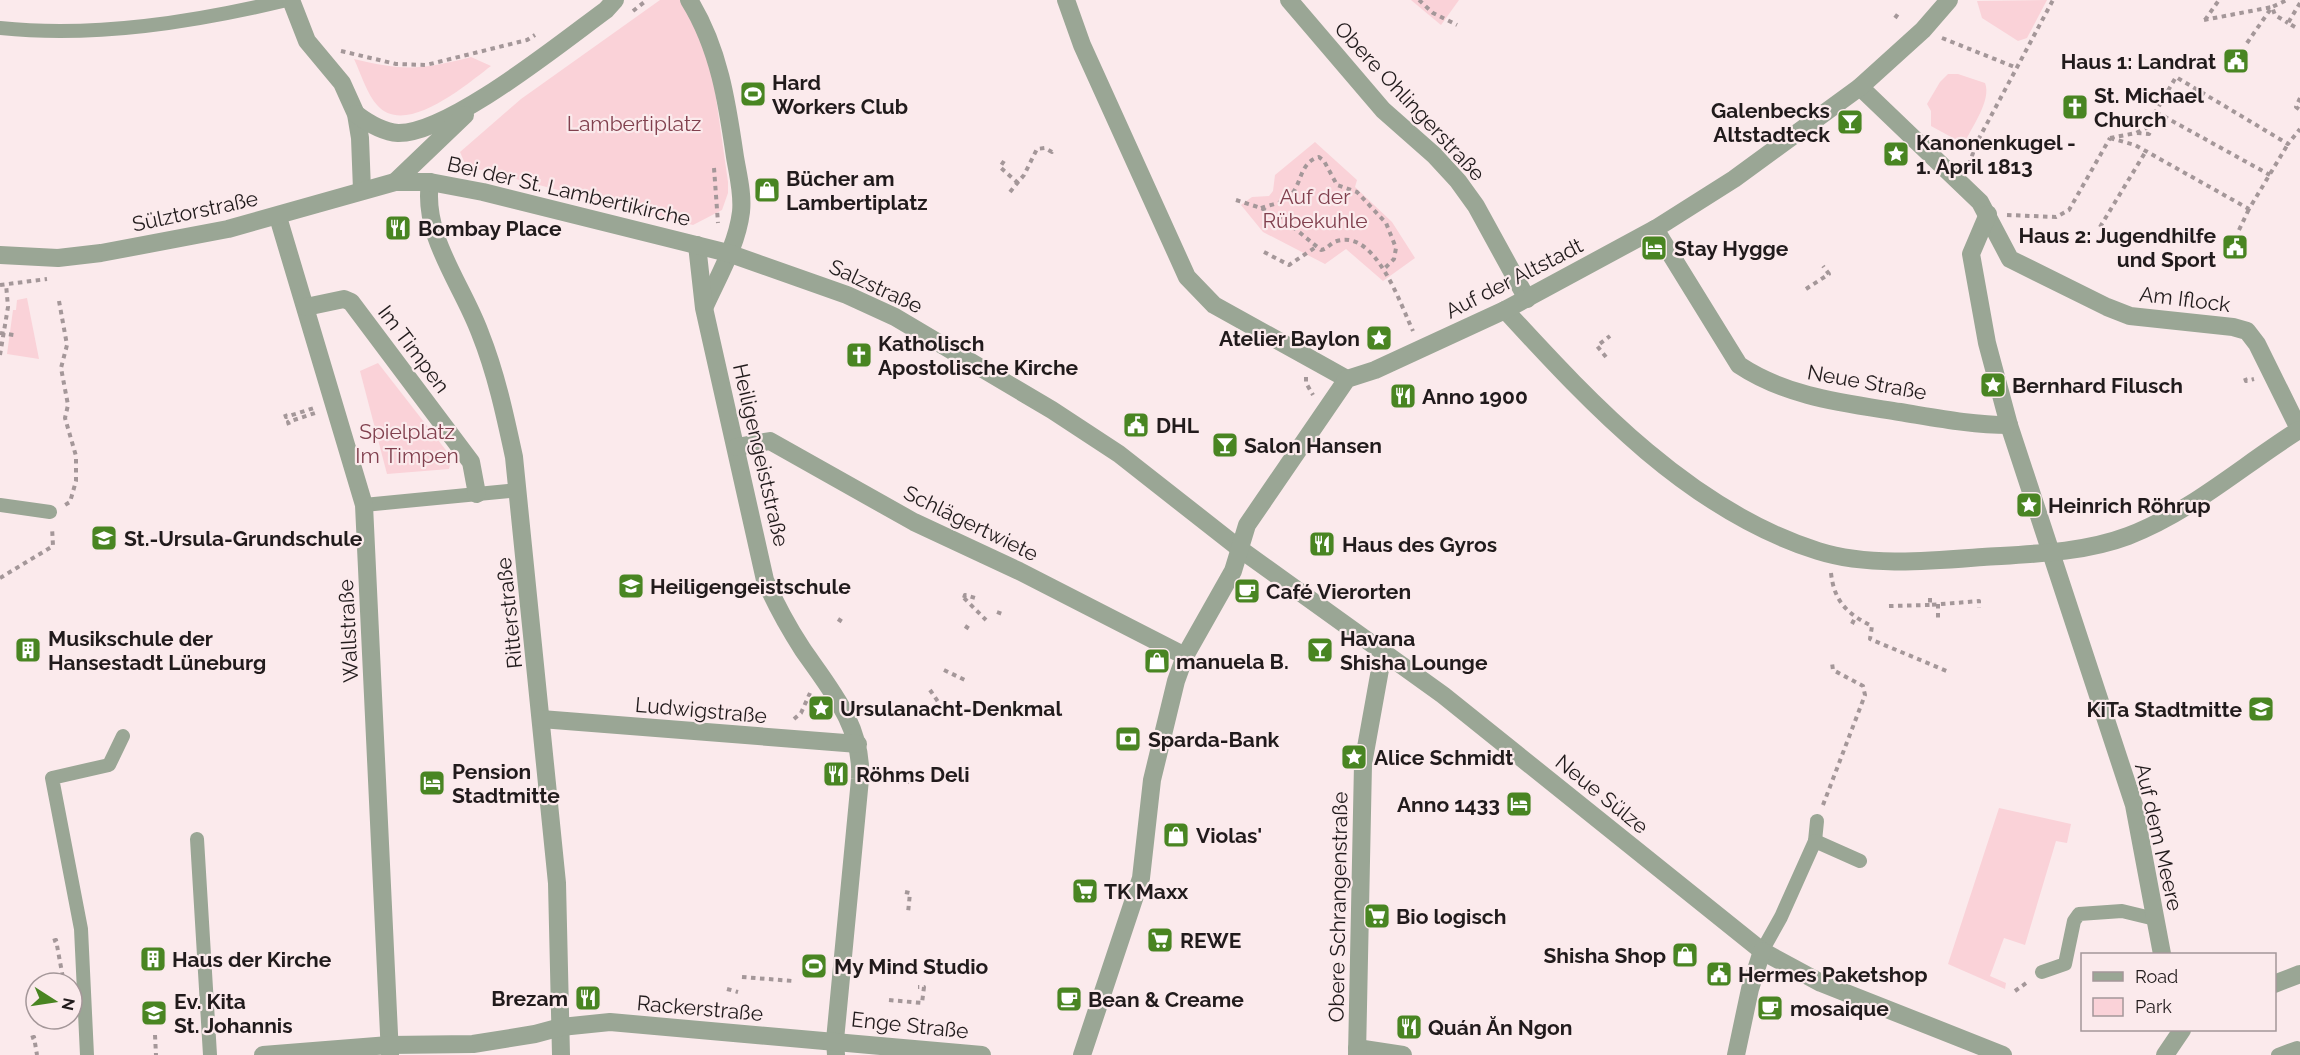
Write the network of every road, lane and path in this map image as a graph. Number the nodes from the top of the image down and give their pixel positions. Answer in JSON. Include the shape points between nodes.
{"nodes":[{"id":1,"x":289,"y":0,"type":"edge"},
{"id":2,"x":615,"y":0,"type":"edge"},
{"id":3,"x":689,"y":0,"type":"edge"},
{"id":4,"x":1066,"y":0,"type":"edge"},
{"id":5,"x":1289,"y":0,"type":"edge"},
{"id":6,"x":1419,"y":0,"type":"edge"},
{"id":7,"x":1949,"y":0,"type":"edge"},
{"id":8,"x":2053,"y":0,"type":"edge"},
{"id":9,"x":2219,"y":0,"type":"edge"},
{"id":10,"x":2287,"y":0,"type":"edge"},
{"id":11,"x":2300,"y":3,"type":"edge"},
{"id":12,"x":2272,"y":7,"type":"junction"},
{"id":13,"x":1900,"y":11,"type":"dead end"},
{"id":14,"x":1895,"y":18,"type":"dead end"},
{"id":15,"x":2288,"y":23,"type":"junction"},
{"id":16,"x":1456,"y":25,"type":"dead end"},
{"id":17,"x":2295,"y":27,"type":"dead end"},
{"id":18,"x":0,"y":28,"type":"edge"},
{"id":19,"x":1923,"y":30,"type":"junction"},
{"id":20,"x":536,"y":34,"type":"dead end"},
{"id":21,"x":2247,"y":43,"type":"dead end"},
{"id":22,"x":341,"y":51,"type":"dead end"},
{"id":23,"x":2017,"y":68,"type":"junction"},
{"id":24,"x":1860,"y":87,"type":"junction"},
{"id":25,"x":483,"y":98,"type":"junction"},
{"id":26,"x":2300,"y":98,"type":"edge"},
{"id":27,"x":2300,"y":110,"type":"edge"},
{"id":28,"x":2156,"y":112,"type":"junction"},
{"id":29,"x":356,"y":114,"type":"junction"},
{"id":30,"x":2300,"y":129,"type":"edge"},
{"id":31,"x":2110,"y":138,"type":"junction"},
{"id":32,"x":2288,"y":144,"type":"junction"},
{"id":33,"x":1054,"y":149,"type":"dead end"},
{"id":34,"x":2146,"y":151,"type":"junction"},
{"id":35,"x":1004,"y":161,"type":"dead end"},
{"id":36,"x":713,"y":162,"type":"dead end"},
{"id":37,"x":1968,"y":170,"type":"dead end"},
{"id":38,"x":2270,"y":175,"type":"junction"},
{"id":39,"x":395,"y":182,"type":"junction"},
{"id":40,"x":430,"y":182,"type":"junction"},
{"id":41,"x":1018,"y":183,"type":"junction"},
{"id":42,"x":362,"y":190,"type":"junction"},
{"id":43,"x":1010,"y":192,"type":"dead end"},
{"id":44,"x":1236,"y":200,"type":"dead end"},
{"id":45,"x":1261,"y":208,"type":"junction"},
{"id":46,"x":1984,"y":208,"type":"junction"},
{"id":47,"x":2249,"y":210,"type":"junction"},
{"id":48,"x":2016,"y":215,"type":"dead end"},
{"id":49,"x":278,"y":217,"type":"junction"},
{"id":50,"x":2100,"y":227,"type":"dead end"},
{"id":51,"x":1655,"y":229,"type":"junction"},
{"id":52,"x":2239,"y":230,"type":"dead end"},
{"id":53,"x":697,"y":244,"type":"junction"},
{"id":54,"x":1316,"y":247,"type":"junction"},
{"id":55,"x":1264,"y":252,"type":"dead end"},
{"id":56,"x":729,"y":253,"type":"junction"},
{"id":57,"x":0,"y":255,"type":"edge"},
{"id":58,"x":1823,"y":266,"type":"dead end"},
{"id":59,"x":1384,"y":269,"type":"junction"},
{"id":60,"x":6,"y":284,"type":"dead end"},
{"id":61,"x":1806,"y":289,"type":"dead end"},
{"id":62,"x":1527,"y":299,"type":"junction"},
{"id":63,"x":58,"y":301,"type":"dead end"},
{"id":64,"x":306,"y":307,"type":"junction"},
{"id":65,"x":704,"y":308,"type":"junction"},
{"id":66,"x":1505,"y":310,"type":"junction"},
{"id":67,"x":2,"y":333,"type":"edge"},
{"id":68,"x":14,"y":335,"type":"dead end"},
{"id":69,"x":1610,"y":336,"type":"dead end"},
{"id":70,"x":1421,"y":348,"type":"junction"},
{"id":71,"x":0,"y":355,"type":"edge"},
{"id":72,"x":1606,"y":357,"type":"dead end"},
{"id":73,"x":1347,"y":379,"type":"junction"},
{"id":74,"x":335,"y":403,"type":"junction"},
{"id":75,"x":285,"y":414,"type":"dead end"},
{"id":76,"x":289,"y":425,"type":"dead end"},
{"id":77,"x":2009,"y":425,"type":"junction"},
{"id":78,"x":2300,"y":430,"type":"edge"},
{"id":79,"x":737,"y":447,"type":"junction"},
{"id":80,"x":519,"y":490,"type":"junction"},
{"id":81,"x":477,"y":494,"type":"junction"},
{"id":82,"x":0,"y":505,"type":"edge"},
{"id":83,"x":364,"y":505,"type":"junction"},
{"id":84,"x":50,"y":512,"type":"junction"},
{"id":85,"x":1200,"y":519,"type":"joint"},
{"id":86,"x":1240,"y":549,"type":"junction"},
{"id":87,"x":2051,"y":551,"type":"junction"},
{"id":88,"x":1832,"y":554,"type":"junction"},
{"id":89,"x":0,"y":578,"type":"edge"},
{"id":90,"x":1973,"y":596,"type":"dead end"},
{"id":91,"x":1930,"y":598,"type":"dead end"},
{"id":92,"x":979,"y":599,"type":"dead end"},
{"id":93,"x":1973,"y":602,"type":"junction"},
{"id":94,"x":1938,"y":604,"type":"junction"},
{"id":95,"x":1930,"y":605,"type":"junction"},
{"id":96,"x":1889,"y":606,"type":"dead end"},
{"id":97,"x":1979,"y":608,"type":"dead end"},
{"id":98,"x":997,"y":612,"type":"dead end"},
{"id":99,"x":1005,"y":615,"type":"dead end"},
{"id":100,"x":1855,"y":618,"type":"junction"},
{"id":101,"x":838,"y":619,"type":"dead end"},
{"id":102,"x":986,"y":620,"type":"dead end"},
{"id":103,"x":1938,"y":621,"type":"dead end"},
{"id":104,"x":844,"y":623,"type":"dead end"},
{"id":105,"x":1852,"y":624,"type":"dead end"},
{"id":106,"x":965,"y":626,"type":"dead end"},
{"id":107,"x":971,"y":630,"type":"dead end"},
{"id":108,"x":1381,"y":651,"type":"junction"},
{"id":109,"x":1185,"y":656,"type":"junction"},
{"id":110,"x":1832,"y":663,"type":"dead end"},
{"id":111,"x":816,"y":666,"type":"junction"},
{"id":112,"x":944,"y":670,"type":"dead end"},
{"id":113,"x":1949,"y":672,"type":"dead end"},
{"id":114,"x":967,"y":681,"type":"dead end"},
{"id":115,"x":930,"y":690,"type":"dead end"},
{"id":116,"x":943,"y":709,"type":"dead end"},
{"id":117,"x":542,"y":719,"type":"junction"},
{"id":118,"x":123,"y":736,"type":"dead end"},
{"id":119,"x":772,"y":739,"type":"junction"},
{"id":120,"x":858,"y":744,"type":"junction"},
{"id":121,"x":908,"y":771,"type":"dead end"},
{"id":122,"x":908,"y":782,"type":"dead end"},
{"id":123,"x":1817,"y":821,"type":"joint"},
{"id":124,"x":197,"y":839,"type":"dead end"},
{"id":125,"x":1815,"y":842,"type":"junction"},
{"id":126,"x":1860,"y":861,"type":"dead end"},
{"id":127,"x":905,"y":892,"type":"dead end"},
{"id":128,"x":908,"y":913,"type":"dead end"},
{"id":129,"x":2155,"y":919,"type":"junction"},
{"id":130,"x":53,"y":941,"type":"dead end"},
{"id":131,"x":1762,"y":951,"type":"junction"},
{"id":132,"x":2162,"y":953,"type":"edge"},
{"id":133,"x":62,"y":971,"type":"edge"},
{"id":134,"x":2042,"y":972,"type":"dead end"},
{"id":135,"x":2300,"y":974,"type":"edge"},
{"id":136,"x":742,"y":977,"type":"dead end"},
{"id":137,"x":794,"y":979,"type":"dead end"},
{"id":138,"x":2276,"y":983,"type":"edge"},
{"id":139,"x":918,"y":987,"type":"dead end"},
{"id":140,"x":727,"y":989,"type":"dead end"},
{"id":141,"x":738,"y":992,"type":"dead end"},
{"id":142,"x":889,"y":1000,"type":"dead end"},
{"id":143,"x":561,"y":1027,"type":"junction"},
{"id":144,"x":2181,"y":1031,"type":"edge"},
{"id":145,"x":155,"y":1035,"type":"dead end"},
{"id":146,"x":31,"y":1038,"type":"dead end"},
{"id":147,"x":836,"y":1048,"type":"edge"},
{"id":148,"x":390,"y":1050,"type":"edge"},
{"id":149,"x":2300,"y":1050,"type":"edge"},
{"id":150,"x":1357,"y":1051,"type":"edge"},
{"id":151,"x":37,"y":1055,"type":"edge"},
{"id":152,"x":87,"y":1055,"type":"edge"},
{"id":153,"x":156,"y":1055,"type":"edge"},
{"id":154,"x":210,"y":1055,"type":"edge"},
{"id":155,"x":263,"y":1055,"type":"edge"},
{"id":156,"x":561,"y":1055,"type":"edge"},
{"id":157,"x":982,"y":1055,"type":"edge"},
{"id":158,"x":1082,"y":1055,"type":"edge"},
{"id":159,"x":1403,"y":1055,"type":"edge"},
{"id":160,"x":1736,"y":1055,"type":"edge"},
{"id":161,"x":2003,"y":1055,"type":"edge"},
{"id":162,"x":2165,"y":1055,"type":"edge"},
{"id":163,"x":2278,"y":1055,"type":"edge"}],
"edges":[{"from":1,"to":18,"type":"lane","via":[[234,13],[101,30],[47,33]]},
{"from":1,"to":29,"type":"street","via":[[307,41],[342,83]]},
{"from":2,"to":25,"type":"street"},
{"from":3,"to":56,"type":"street","via":[[717,58],[726,97],[741,211]]},
{"from":4,"to":73,"type":"street","via":[[1082,45],[1187,277],[1214,304]]},
{"from":5,"to":62,"type":"street","name":"Obere Ohlingerstraße","via":[[1383,110],[1458,181]]},
{"from":6,"to":16,"type":"path"},
{"from":7,"to":19,"type":"street","name":"Auf der Altstadt"},
{"from":8,"to":23,"type":"path"},
{"from":9,"to":12,"type":"path","via":[[2204,20]]},
{"from":10,"to":12,"type":"path"},
{"from":11,"to":15,"type":"path"},
{"from":12,"to":15,"type":"path","via":[[2275,15]]},
{"from":12,"to":21,"type":"path"},
{"from":13,"to":14,"type":"path"},
{"from":15,"to":17,"type":"path"},
{"from":19,"to":23,"type":"path"},
{"from":19,"to":24,"type":"street","name":"Auf der Altstadt"},
{"from":20,"to":22,"type":"path","via":[[526,40],[426,65],[396,64]]},
{"from":23,"to":37,"type":"path","via":[[1976,144]]},
{"from":24,"to":46,"type":"street"},
{"from":24,"to":51,"type":"street","name":"Auf der Altstadt","via":[[1734,178]]},
{"from":25,"to":29,"type":"street","via":[[433,124],[397,133],[370,124]]},
{"from":25,"to":39,"type":"street"},
{"from":26,"to":27,"type":"path","via":[[2296,107]]},
{"from":28,"to":31,"type":"path","via":[[2146,128],[2149,134]]},
{"from":28,"to":32,"type":"path","via":[[2176,77]]},
{"from":28,"to":38,"type":"path"},
{"from":29,"to":42,"type":"street"},
{"from":30,"to":32,"type":"path"},
{"from":31,"to":34,"type":"path"},
{"from":31,"to":48,"type":"path","via":[[2069,210],[2056,217]]},
{"from":32,"to":38,"type":"path"},
{"from":33,"to":41,"type":"path","via":[[1037,149]]},
{"from":34,"to":47,"type":"path"},
{"from":34,"to":50,"type":"path"},
{"from":35,"to":41,"type":"path","via":[[1000,167]]},
{"from":36,"to":56,"type":"path","via":[[716,216]]},
{"from":38,"to":47,"type":"path"},
{"from":39,"to":40,"type":"street","name":"Bei der St. Lambertikirche"},
{"from":39,"to":42,"type":"street","name":"Sülztorstraße"},
{"from":40,"to":53,"type":"street","name":"Bei der St. Lambertikirche"},
{"from":40,"to":80,"type":"street","name":"Ritterstraße","via":[[427,200],[431,221],[480,331],[502,398]]},
{"from":41,"to":43,"type":"path"},
{"from":42,"to":49,"type":"street","name":"Sülztorstraße"},
{"from":44,"to":45,"type":"path"},
{"from":45,"to":54,"type":"path","via":[[1288,223]]},
{"from":45,"to":59,"type":"path","via":[[1288,198],[1304,167],[1319,157],[1336,185],[1357,192],[1386,223],[1396,248],[1394,259]]},
{"from":46,"to":77,"type":"street","name":"Auf dem Meere","via":[[1971,254]]},
{"from":46,"to":78,"type":"street","name":"Am Iflock","via":[[2010,259],[2107,307],[2141,318],[2247,331]]},
{"from":47,"to":52,"type":"path"},
{"from":49,"to":57,"type":"street","name":"Sülztorstraße","via":[[100,253],[57,258]]},
{"from":49,"to":64,"type":"street","name":"Wallstraße"},
{"from":51,"to":62,"type":"street","name":"Auf der Altstadt"},
{"from":51,"to":77,"type":"street","name":"Neue Straße","via":[[1739,365],[1748,372],[1788,390],[1828,401],[1980,425]]},
{"from":53,"to":56,"type":"street","name":"Salzstraße"},
{"from":53,"to":65,"type":"street","name":"Heiligengeiststraße"},
{"from":54,"to":55,"type":"path","via":[[1289,265]]},
{"from":54,"to":59,"type":"path","via":[[1325,250],[1337,241],[1353,242],[1380,261]]},
{"from":56,"to":65,"type":"street"},
{"from":56,"to":85,"type":"street","name":"Salzstraße","via":[[895,317],[1100,441]]},
{"from":58,"to":61,"type":"path","via":[[1829,274]]},
{"from":59,"to":70,"type":"path"},
{"from":60,"to":67,"type":"path","via":[[8,307]]},
{"from":62,"to":66,"type":"street","name":"Auf der Altstadt"},
{"from":63,"to":84,"type":"path","via":[[67,345],[61,368],[68,405],[65,418],[76,456],[76,481],[70,502]]},
{"from":64,"to":74,"type":"street","name":"Wallstraße"},
{"from":64,"to":81,"type":"street","name":"Im Timpen","via":[[344,299],[351,302],[471,462]]},
{"from":65,"to":79,"type":"street","name":"Heiligengeiststraße"},
{"from":66,"to":70,"type":"street","name":"Auf der Altstadt"},
{"from":66,"to":88,"type":"street","via":[[1582,393],[1693,488],[1765,530]]},
{"from":67,"to":68,"type":"path"},
{"from":67,"to":71,"type":"path"},
{"from":69,"to":72,"type":"path","via":[[1597,346]]},
{"from":70,"to":73,"type":"street","name":"Auf der Altstadt"},
{"from":73,"to":86,"type":"street","via":[[1247,525]]},
{"from":74,"to":75,"type":"path","via":[[286,417]]},
{"from":74,"to":76,"type":"path","via":[[288,422]]},
{"from":74,"to":83,"type":"street","name":"Wallstraße"},
{"from":77,"to":87,"type":"street","name":"Auf dem Meere"},
{"from":78,"to":87,"type":"street","via":[[2164,519],[2128,536]]},
{"from":79,"to":109,"type":"street","name":"Schlägertwiete","via":[[770,441],[914,522]]},
{"from":79,"to":111,"type":"street","name":"Heiligengeiststraße","via":[[765,580],[782,616]]},
{"from":80,"to":81,"type":"lane"},
{"from":80,"to":117,"type":"street","name":"Ritterstraße"},
{"from":81,"to":83,"type":"lane"},
{"from":82,"to":84,"type":"lane"},
{"from":83,"to":148,"type":"street","name":"Wallstraße"},
{"from":84,"to":89,"type":"path","via":[[53,546]]},
{"from":85,"to":86,"type":"street","name":"Neue Sülze"},
{"from":86,"to":108,"type":"street","name":"Neue Sülze"},
{"from":86,"to":109,"type":"street","via":[[1233,572]]},
{"from":87,"to":88,"type":"street","via":[[1908,560]]},
{"from":87,"to":129,"type":"street","name":"Auf dem Meere","via":[[2134,805]]},
{"from":88,"to":100,"type":"path","via":[[1833,593]]},
{"from":90,"to":93,"type":"path"},
{"from":91,"to":95,"type":"path"},
{"from":92,"to":102,"type":"path","via":[[964,595]]},
{"from":93,"to":94,"type":"path"},
{"from":93,"to":97,"type":"path","via":[[1979,601]]},
{"from":94,"to":95,"type":"path"},
{"from":94,"to":103,"type":"path"},
{"from":95,"to":96,"type":"path"},
{"from":98,"to":99,"type":"path"},
{"from":100,"to":105,"type":"path"},
{"from":100,"to":113,"type":"path","via":[[1872,626],[1870,639]]},
{"from":101,"to":104,"type":"path"},
{"from":106,"to":107,"type":"path"},
{"from":108,"to":131,"type":"street","name":"Neue Sülze","via":[[1508,746]]},
{"from":108,"to":150,"type":"street","name":"Obere Schrangenstraße","via":[[1382,664],[1363,764]]},
{"from":109,"to":158,"type":"street","via":[[1152,780],[1142,878]]},
{"from":110,"to":123,"type":"path","via":[[1833,670],[1863,686],[1865,695]]},
{"from":111,"to":119,"type":"path","via":[[801,713]]},
{"from":111,"to":120,"type":"street","name":"Heiligengeiststraße","via":[[847,716]]},
{"from":112,"to":114,"type":"path"},
{"from":115,"to":116,"type":"path"},
{"from":117,"to":119,"type":"street","name":"Ludwigstraße"},
{"from":117,"to":143,"type":"street","name":"Ritterstraße","via":[[557,883]]},
{"from":118,"to":152,"type":"lane","via":[[109,765],[51,774],[81,929]]},
{"from":119,"to":120,"type":"street","name":"Ludwigstraße"},
{"from":120,"to":147,"type":"street","name":"Heiligengeiststraße","via":[[860,779]]},
{"from":121,"to":122,"type":"path","via":[[913,771],[912,782]]},
{"from":123,"to":125,"type":"lane"},
{"from":124,"to":154,"type":"lane"},
{"from":125,"to":126,"type":"lane"},
{"from":125,"to":131,"type":"lane"},
{"from":127,"to":128,"type":"path","via":[[910,893]]},
{"from":129,"to":132,"type":"street","name":"Auf dem Meere"},
{"from":129,"to":134,"type":"lane","via":[[2122,911],[2079,914],[2065,964]]},
{"from":130,"to":133,"type":"path","via":[[56,940]]},
{"from":131,"to":160,"type":"street"},
{"from":131,"to":161,"type":"street","name":"Neue Sülze","via":[[1821,983]]},
{"from":135,"to":138,"type":"street"},
{"from":136,"to":137,"type":"path"},
{"from":139,"to":142,"type":"path","via":[[924,987],[922,1003]]},
{"from":140,"to":141,"type":"path"},
{"from":143,"to":147,"type":"street","name":"Rackerstraße","via":[[610,1022]]},
{"from":143,"to":148,"type":"street","name":"Rackerstraße","via":[[473,1044]]},
{"from":143,"to":156,"type":"street","name":"Ritterstraße"},
{"from":144,"to":162,"type":"street"},
{"from":145,"to":153,"type":"path"},
{"from":146,"to":151,"type":"path","via":[[34,1037]]},
{"from":147,"to":157,"type":"street","name":"Enge Straße"},
{"from":148,"to":155,"type":"street","name":"Rackerstraße"},
{"from":149,"to":163,"type":"lane"},
{"from":150,"to":159,"type":"street"}]}
